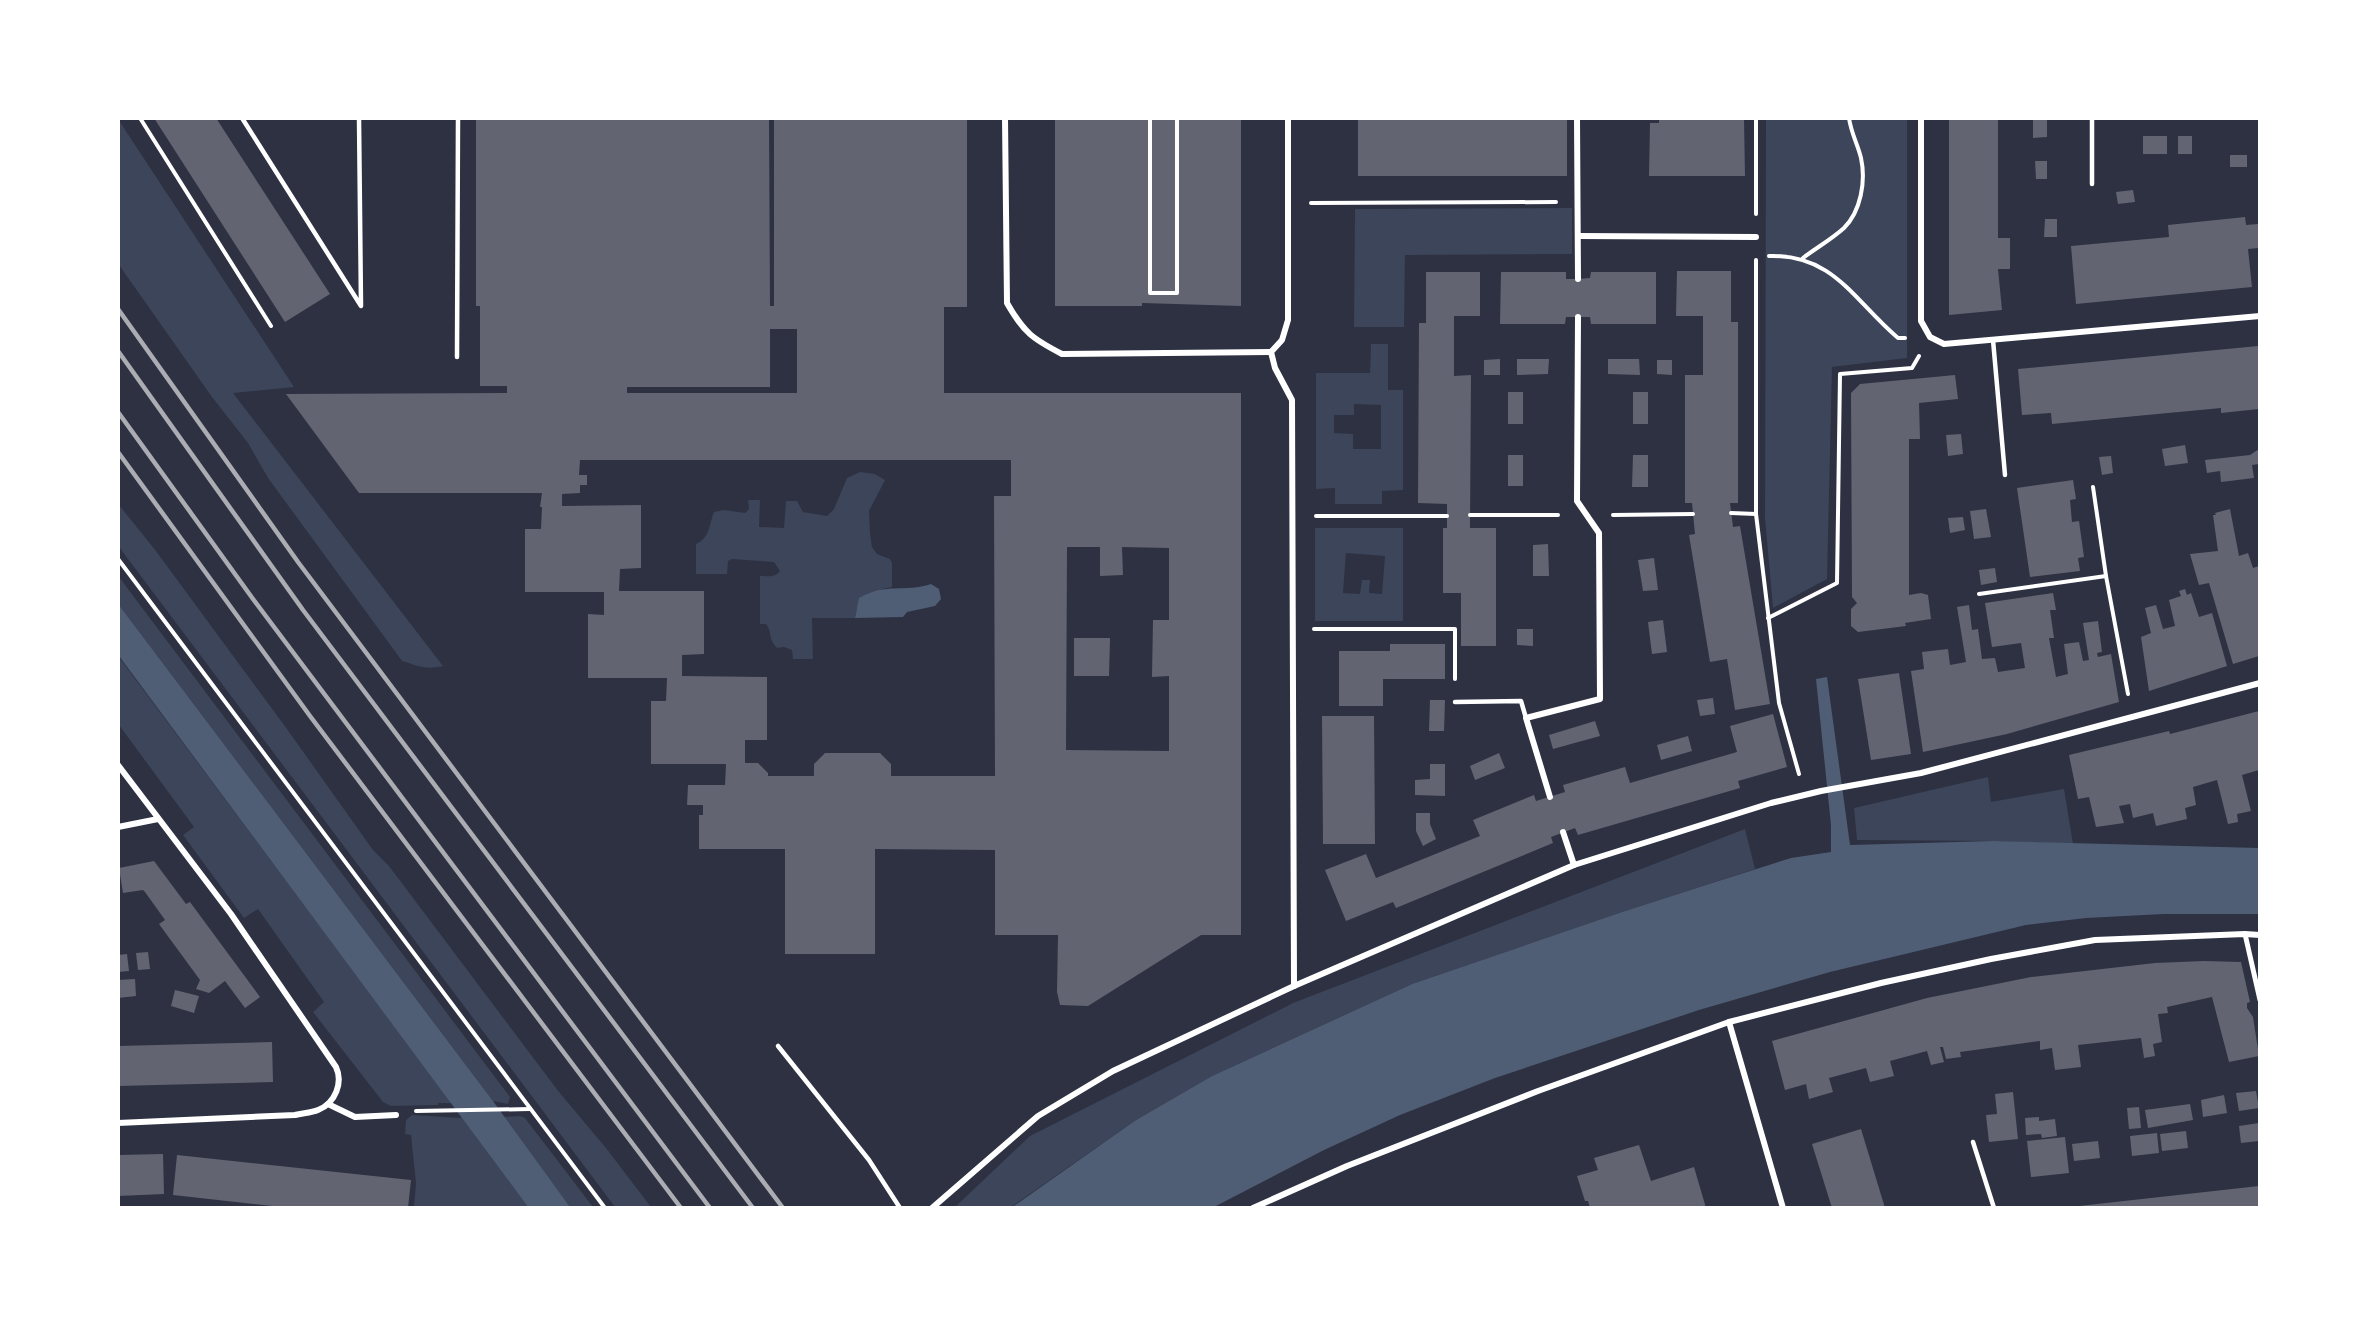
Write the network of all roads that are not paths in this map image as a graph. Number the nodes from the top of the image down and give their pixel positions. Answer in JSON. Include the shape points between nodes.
{"nodes":[{"id":1,"x":242,"y":118,"type":"edge"},
{"id":2,"x":359,"y":118,"type":"edge"},
{"id":3,"x":458,"y":118,"type":"edge"},
{"id":4,"x":1005,"y":118,"type":"edge"},
{"id":5,"x":1288,"y":118,"type":"edge"},
{"id":6,"x":1577,"y":118,"type":"edge"},
{"id":7,"x":1921,"y":118,"type":"edge"},
{"id":8,"x":2092,"y":118,"type":"edge"},
{"id":9,"x":2092,"y":184,"type":"dead end"},
{"id":10,"x":1578,"y":236,"type":"junction"},
{"id":11,"x":1756,"y":237,"type":"road end"},
{"id":12,"x":1578,"y":279,"type":"dead end"},
{"id":13,"x":2259,"y":316,"type":"edge"},
{"id":14,"x":1578,"y":317,"type":"dead end"},
{"id":15,"x":1993,"y":339,"type":"junction"},
{"id":16,"x":1271,"y":352,"type":"junction"},
{"id":17,"x":457,"y":357,"type":"dead end"},
{"id":18,"x":2005,"y":475,"type":"dead end"},
{"id":19,"x":2259,"y":683,"type":"edge"},
{"id":20,"x":1455,"y":702,"type":"road end"},
{"id":21,"x":1526,"y":718,"type":"junction"},
{"id":22,"x":118,"y":765,"type":"edge"},
{"id":23,"x":1550,"y":797,"type":"dead end"},
{"id":24,"x":158,"y":819,"type":"junction"},
{"id":25,"x":118,"y":827,"type":"edge"},
{"id":26,"x":1563,"y":832,"type":"dead end"},
{"id":27,"x":1574,"y":865,"type":"junction"},
{"id":28,"x":2246,"y":934,"type":"junction"},
{"id":29,"x":2259,"y":935,"type":"edge"},
{"id":30,"x":1294,"y":986,"type":"junction"},
{"id":31,"x":2259,"y":1000,"type":"edge"},
{"id":32,"x":1729,"y":1022,"type":"junction"},
{"id":33,"x":778,"y":1046,"type":"dead end"},
{"id":34,"x":328,"y":1104,"type":"junction"},
{"id":35,"x":396,"y":1115,"type":"dead end"},
{"id":36,"x":118,"y":1124,"type":"edge"},
{"id":37,"x":1973,"y":1142,"type":"dead end"},
{"id":38,"x":900,"y":1208,"type":"edge"},
{"id":39,"x":932,"y":1208,"type":"edge"},
{"id":40,"x":1253,"y":1208,"type":"edge"},
{"id":41,"x":1784,"y":1208,"type":"edge"},
{"id":42,"x":1994,"y":1208,"type":"edge"}],
"edges":[{"from":1,"to":2,"type":"lane","via":[[361,306]]},
{"from":3,"to":17,"type":"lane"},
{"from":4,"to":16,"type":"street","via":[[1007,303],[1018,323],[1034,339],[1062,354]]},
{"from":5,"to":16,"type":"street","via":[[1288,320],[1282,340]]},
{"from":6,"to":10,"type":"street"},
{"from":7,"to":15,"type":"street","via":[[1921,321],[1930,337],[1944,344]]},
{"from":8,"to":9,"type":"lane"},
{"from":10,"to":11,"type":"street"},
{"from":10,"to":12,"type":"street"},
{"from":13,"to":15,"type":"street"},
{"from":14,"to":21,"type":"street","via":[[1577,501],[1599,533],[1600,699]]},
{"from":15,"to":18,"type":"lane"},
{"from":16,"to":30,"type":"street","via":[[1292,400]]},
{"from":19,"to":27,"type":"street","via":[[1921,773],[1771,802]]},
{"from":20,"to":21,"type":"lane","via":[[1521,701]]},
{"from":21,"to":23,"type":"street"},
{"from":22,"to":24,"type":"street"},
{"from":24,"to":25,"type":"street"},
{"from":24,"to":34,"type":"street","via":[[231,914],[336,1067],[341,1077]]},
{"from":26,"to":27,"type":"street"},
{"from":27,"to":30,"type":"street"},
{"from":28,"to":29,"type":"street"},
{"from":28,"to":31,"type":"street"},
{"from":28,"to":32,"type":"street","via":[[2095,940],[1881,983]]},
{"from":30,"to":39,"type":"street","via":[[1113,1071],[1038,1116]]},
{"from":32,"to":40,"type":"street","via":[[1517,1099]]},
{"from":32,"to":41,"type":"street"},
{"from":33,"to":38,"type":"lane","via":[[869,1160]]},
{"from":34,"to":35,"type":"street","via":[[355,1117]]},
{"from":34,"to":36,"type":"street","via":[[294,1115]]},
{"from":37,"to":42,"type":"lane"}]}
